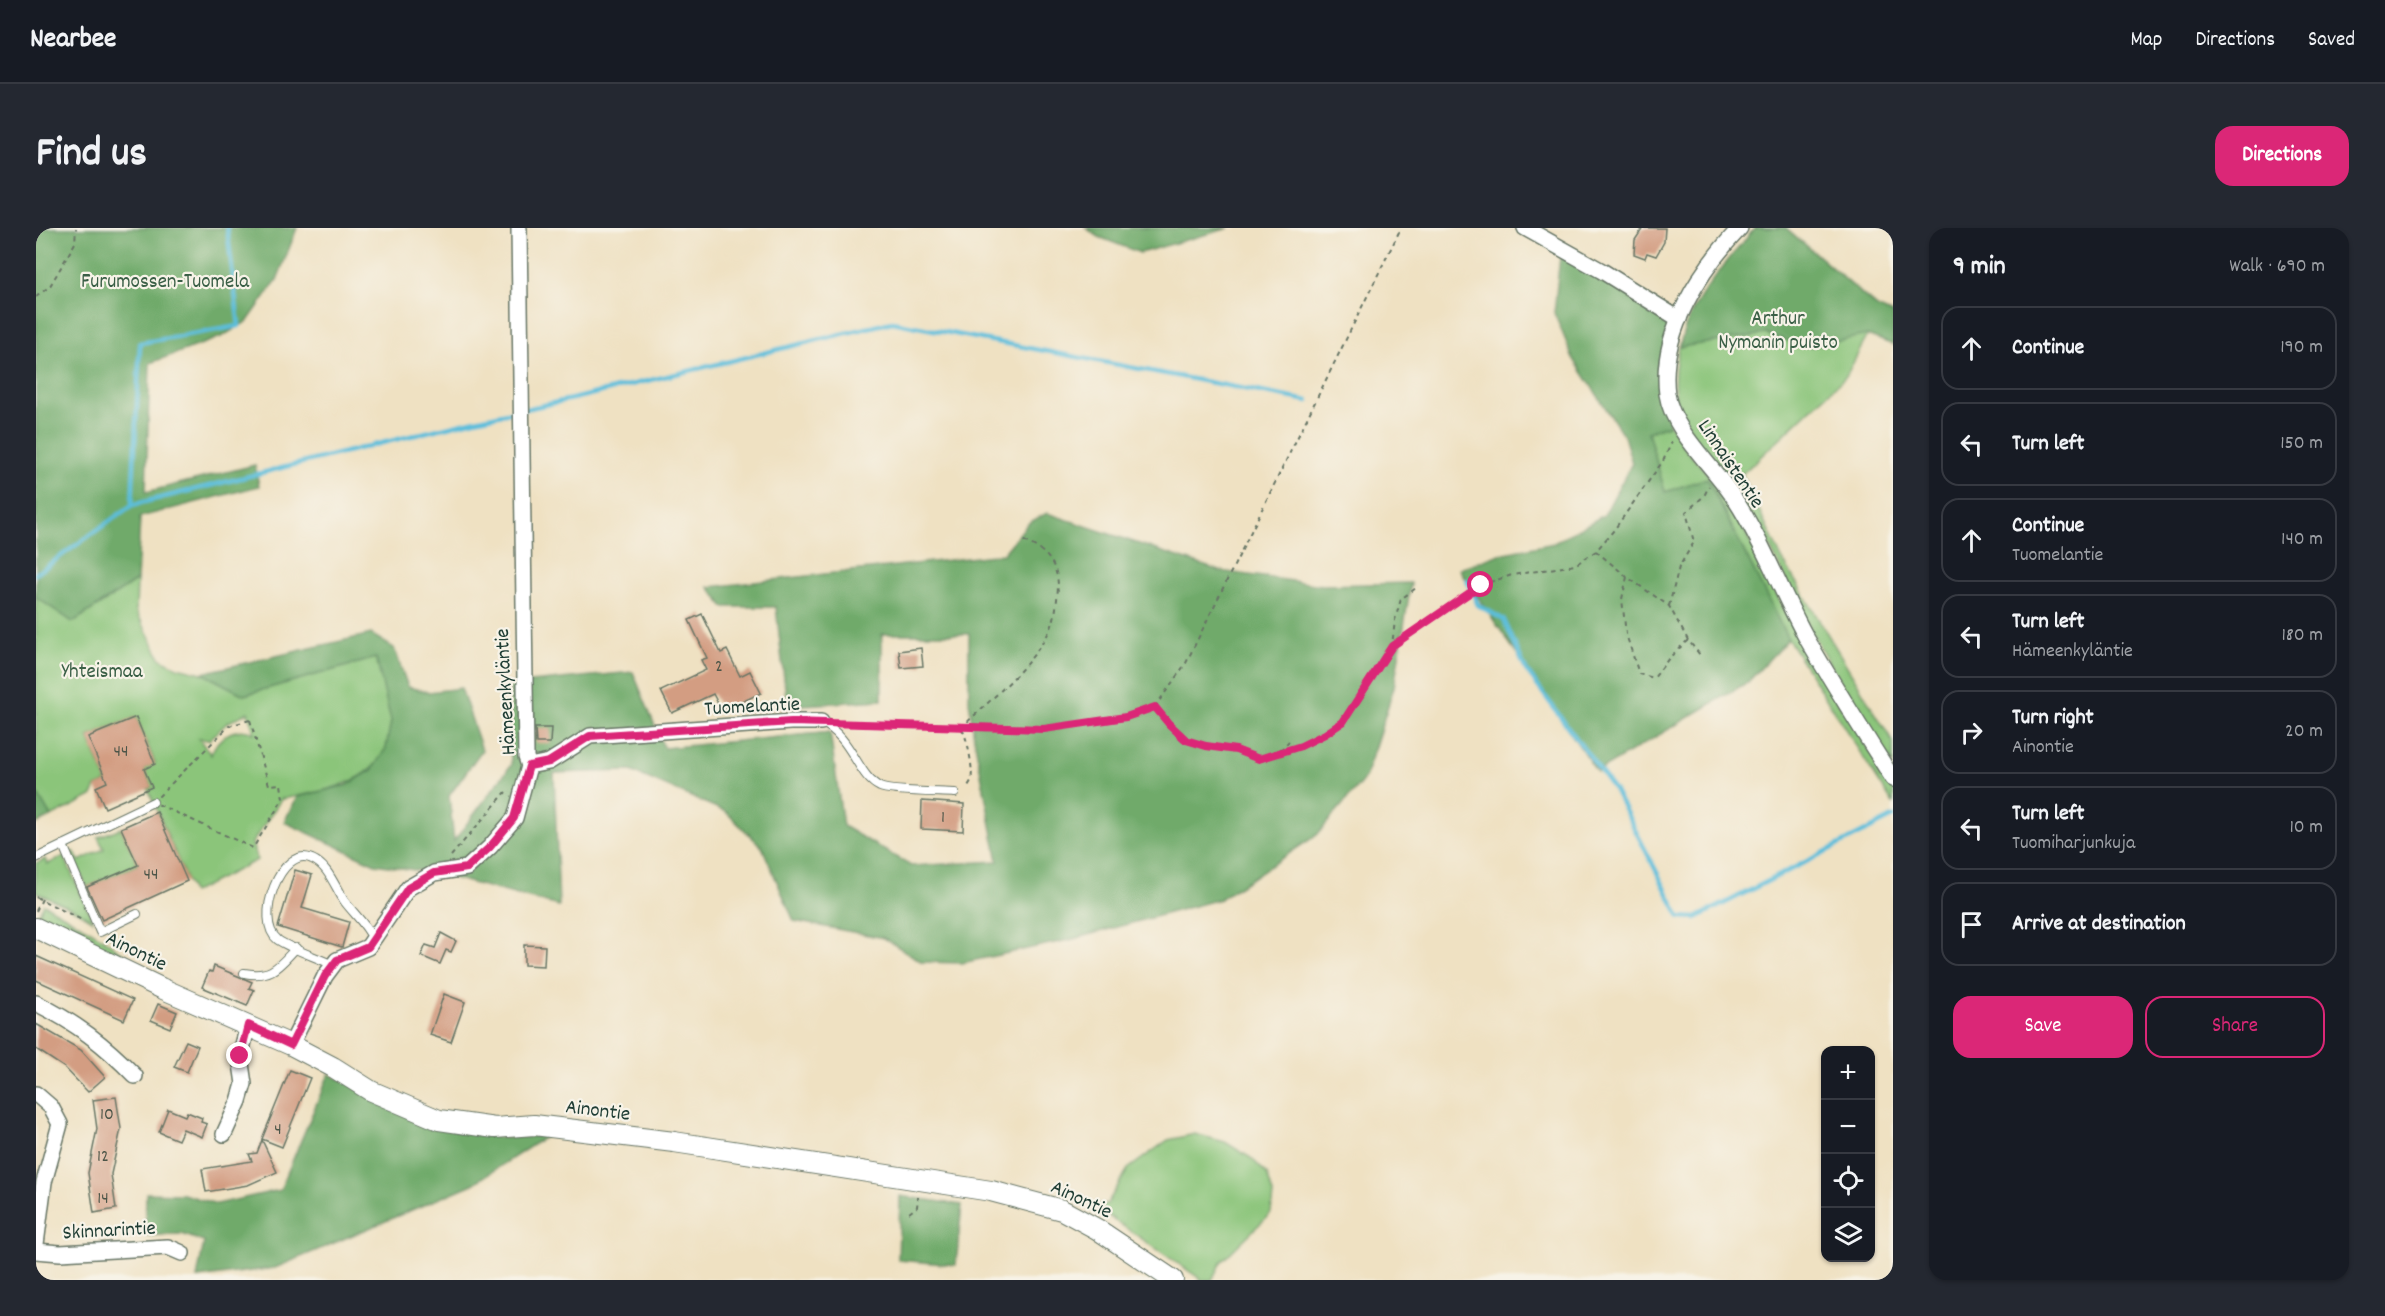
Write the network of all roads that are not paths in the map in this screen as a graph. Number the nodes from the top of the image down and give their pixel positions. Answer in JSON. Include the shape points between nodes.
{"nodes":[{"id":1,"x":519,"y":228,"type":"edge"},
{"id":2,"x":1525,"y":228,"type":"edge"},
{"id":3,"x":1740,"y":228,"type":"edge"},
{"id":4,"x":1679,"y":319,"type":"junction"},
{"id":5,"x":821,"y":722,"type":"joint"},
{"id":6,"x":529,"y":766,"type":"junction"},
{"id":7,"x":1893,"y":779,"type":"edge"},
{"id":8,"x":955,"y":793,"type":"road end"},
{"id":9,"x":153,"y":802,"type":"road end"},
{"id":10,"x":63,"y":845,"type":"junction"},
{"id":11,"x":36,"y":858,"type":"edge"},
{"id":12,"x":137,"y":914,"type":"dead end"},
{"id":13,"x":36,"y":928,"type":"edge"},
{"id":14,"x":374,"y":940,"type":"junction"},
{"id":15,"x":296,"y":948,"type":"junction"},
{"id":16,"x":333,"y":964,"type":"junction"},
{"id":17,"x":244,"y":973,"type":"dead end"},
{"id":18,"x":36,"y":1003,"type":"edge"},
{"id":19,"x":248,"y":1025,"type":"junction"},
{"id":20,"x":291,"y":1045,"type":"junction"},
{"id":21,"x":135,"y":1076,"type":"dead end"},
{"id":22,"x":36,"y":1094,"type":"edge"},
{"id":23,"x":224,"y":1134,"type":"dead end"},
{"id":24,"x":36,"y":1244,"type":"edge"},
{"id":25,"x":36,"y":1251,"type":"edge"},
{"id":26,"x":182,"y":1253,"type":"dead end"},
{"id":27,"x":1173,"y":1280,"type":"edge"}],
"edges":[{"from":1,"to":6,"type":"street","name":"Hämeenkyläntie","via":[[523,681]]},
{"from":2,"to":4,"type":"street"},
{"from":3,"to":4,"type":"street","name":"Linnaistentie","via":[[1701,278]]},
{"from":4,"to":7,"type":"street","name":"Linnaistentie","via":[[1671,345],[1667,392],[1681,427],[1737,502],[1807,639]]},
{"from":5,"to":6,"type":"street","name":"Tuomelantie","via":[[590,736],[549,762]]},
{"from":5,"to":8,"type":"lane","name":"Tuomelantie","via":[[842,737],[868,778],[881,788]]},
{"from":6,"to":14,"type":"street","name":"Hämeenkyläntie","via":[[514,818],[490,847],[467,868],[434,873],[408,888]]},
{"from":9,"to":10,"type":"lane"},
{"from":10,"to":11,"type":"lane"},
{"from":10,"to":12,"type":"lane","via":[[100,932]]},
{"from":13,"to":19,"type":"street","name":"Ainontie"},
{"from":14,"to":15,"type":"lane","via":[[326,870],[301,856],[290,861],[279,876],[267,910],[277,940]]},
{"from":14,"to":16,"type":"street","name":"Hämeenkyläntie","via":[[368,947]]},
{"from":15,"to":16,"type":"lane"},
{"from":15,"to":17,"type":"lane","via":[[277,969],[261,976]]},
{"from":16,"to":20,"type":"street"},
{"from":18,"to":21,"type":"street","via":[[61,1015],[109,1049]]},
{"from":19,"to":20,"type":"street","name":"Ainontie"},
{"from":19,"to":23,"type":"street","via":[[240,1056],[244,1084]]},
{"from":20,"to":27,"type":"street","name":"Ainontie","via":[[371,1091],[439,1120],[495,1128],[534,1125],[674,1142],[991,1191],[1062,1210]]},
{"from":22,"to":24,"type":"street","name":"Skinnarintie","via":[[51,1107],[60,1124],[44,1182]]},
{"from":25,"to":26,"type":"street","name":"Skinnarintie","via":[[168,1247]]}]}
